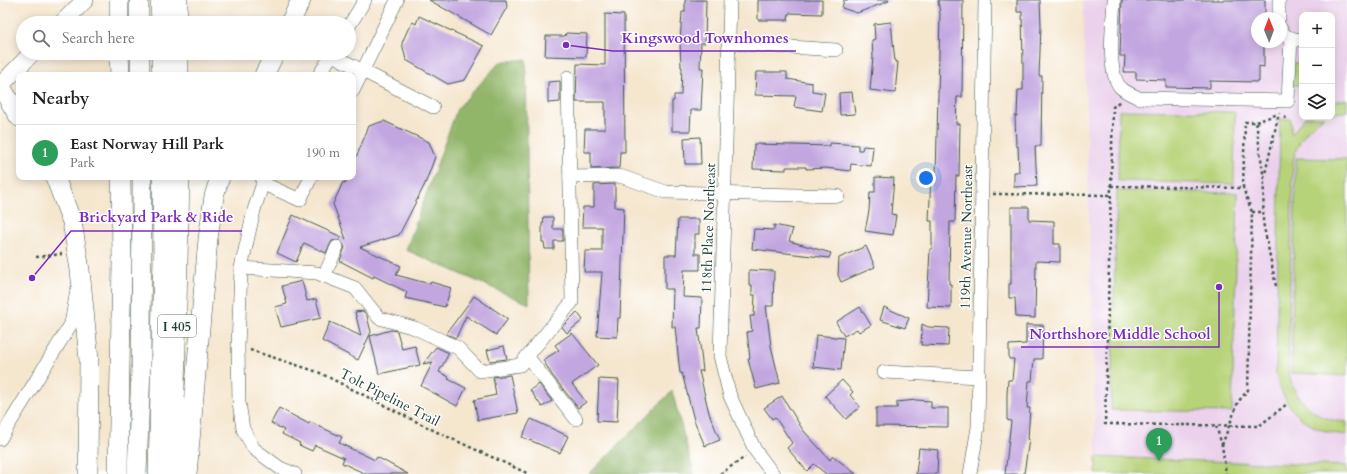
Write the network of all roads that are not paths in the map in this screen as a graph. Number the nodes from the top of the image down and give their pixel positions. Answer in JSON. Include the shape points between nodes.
{"nodes":[{"id":1,"x":85,"y":0,"type":"edge"},
{"id":2,"x":119,"y":0,"type":"edge"},
{"id":3,"x":139,"y":0,"type":"edge"},
{"id":4,"x":160,"y":0,"type":"edge"},
{"id":5,"x":178,"y":0,"type":"edge"},
{"id":6,"x":301,"y":0,"type":"edge"},
{"id":7,"x":365,"y":0,"type":"edge"},
{"id":8,"x":397,"y":0,"type":"edge"},
{"id":9,"x":730,"y":0,"type":"edge"},
{"id":10,"x":985,"y":0,"type":"edge"},
{"id":11,"x":1114,"y":0,"type":"edge"},
{"id":12,"x":1279,"y":0,"type":"edge"},
{"id":13,"x":1279,"y":12,"type":"edge"},
{"id":14,"x":69,"y":16,"type":"edge"},
{"id":15,"x":119,"y":16,"type":"edge"},
{"id":16,"x":139,"y":16,"type":"edge"},
{"id":17,"x":161,"y":16,"type":"edge"},
{"id":18,"x":178,"y":16,"type":"edge"},
{"id":19,"x":293,"y":16,"type":"edge"},
{"id":20,"x":355,"y":16,"type":"edge"},
{"id":21,"x":1296,"y":39,"type":"edge"},
{"id":22,"x":728,"y":43,"type":"junction"},
{"id":23,"x":836,"y":50,"type":"dead end"},
{"id":24,"x":25,"y":60,"type":"edge"},
{"id":25,"x":119,"y":60,"type":"edge"},
{"id":26,"x":140,"y":60,"type":"edge"},
{"id":27,"x":161,"y":60,"type":"edge"},
{"id":28,"x":179,"y":60,"type":"edge"},
{"id":29,"x":272,"y":60,"type":"edge"},
{"id":30,"x":328,"y":60,"type":"edge"},
{"id":31,"x":343,"y":60,"type":"edge"},
{"id":32,"x":363,"y":71,"type":"junction"},
{"id":33,"x":120,"y":72,"type":"edge"},
{"id":34,"x":140,"y":72,"type":"edge"},
{"id":35,"x":161,"y":72,"type":"edge"},
{"id":36,"x":179,"y":72,"type":"edge"},
{"id":37,"x":266,"y":72,"type":"edge"},
{"id":38,"x":321,"y":72,"type":"edge"},
{"id":39,"x":568,"y":77,"type":"dead end"},
{"id":40,"x":0,"y":85,"type":"edge"},
{"id":41,"x":356,"y":85,"type":"edge"},
{"id":42,"x":433,"y":107,"type":"dead end"},
{"id":43,"x":16,"y":112,"type":"edge"},
{"id":44,"x":570,"y":176,"type":"junction"},
{"id":45,"x":56,"y":180,"type":"edge"},
{"id":46,"x":121,"y":180,"type":"edge"},
{"id":47,"x":142,"y":180,"type":"edge"},
{"id":48,"x":162,"y":180,"type":"edge"},
{"id":49,"x":180,"y":180,"type":"edge"},
{"id":50,"x":219,"y":180,"type":"edge"},
{"id":51,"x":263,"y":180,"type":"edge"},
{"id":52,"x":310,"y":180,"type":"edge"},
{"id":53,"x":725,"y":193,"type":"junction"},
{"id":54,"x":838,"y":196,"type":"dead end"},
{"id":55,"x":338,"y":247,"type":"dead end"},
{"id":56,"x":241,"y":268,"type":"junction"},
{"id":57,"x":80,"y":270,"type":"junction"},
{"id":58,"x":324,"y":276,"type":"junction"},
{"id":59,"x":527,"y":356,"type":"junction"},
{"id":60,"x":884,"y":372,"type":"dead end"},
{"id":61,"x":979,"y":377,"type":"junction"},
{"id":62,"x":576,"y":419,"type":"dead end"},
{"id":63,"x":0,"y":439,"type":"edge"},
{"id":64,"x":292,"y":473,"type":"edge"},
{"id":65,"x":88,"y":474,"type":"edge"},
{"id":66,"x":118,"y":474,"type":"edge"},
{"id":67,"x":137,"y":474,"type":"edge"},
{"id":68,"x":158,"y":474,"type":"edge"},
{"id":69,"x":173,"y":474,"type":"edge"},
{"id":70,"x":187,"y":474,"type":"edge"},
{"id":71,"x":773,"y":474,"type":"edge"},
{"id":72,"x":970,"y":474,"type":"edge"}],
"edges":[{"from":1,"to":14,"type":"main road"},
{"from":2,"to":15,"type":"highway"},
{"from":3,"to":16,"type":"highway"},
{"from":4,"to":17,"type":"highway"},
{"from":5,"to":18,"type":"highway"},
{"from":6,"to":19,"type":"highway"},
{"from":7,"to":20,"type":"street"},
{"from":8,"to":32,"type":"street"},
{"from":9,"to":22,"type":"street","name":"118th Place Northeast"},
{"from":10,"to":61,"type":"street","name":"119th Avenue Northeast"},
{"from":11,"to":21,"type":"street","via":[[1112,68],[1120,86],[1139,98],[1287,107]]},
{"from":12,"to":13,"type":"street"},
{"from":22,"to":23,"type":"street"},
{"from":22,"to":53,"type":"street","name":"118th Place Northeast"},
{"from":24,"to":40,"type":"main road"},
{"from":25,"to":33,"type":"highway"},
{"from":26,"to":34,"type":"highway"},
{"from":27,"to":35,"type":"highway"},
{"from":28,"to":36,"type":"highway"},
{"from":29,"to":37,"type":"highway"},
{"from":30,"to":38,"type":"street"},
{"from":31,"to":32,"type":"street"},
{"from":32,"to":41,"type":"street"},
{"from":32,"to":42,"type":"street"},
{"from":39,"to":44,"type":"street"},
{"from":40,"to":43,"type":"highway"},
{"from":44,"to":53,"type":"street","via":[[620,176],[666,192]]},
{"from":44,"to":59,"type":"street","via":[[572,302]]},
{"from":45,"to":57,"type":"highway","via":[[72,222]]},
{"from":46,"to":66,"type":"highway"},
{"from":47,"to":67,"type":"highway","number":"I 405","via":[[141,366]]},
{"from":48,"to":68,"type":"highway","number":"I 405","via":[[163,264]]},
{"from":49,"to":69,"type":"highway","number":"I 405"},
{"from":50,"to":70,"type":"highway","via":[[214,196],[208,239]]},
{"from":51,"to":52,"type":"street","via":[[300,200]]},
{"from":51,"to":56,"type":"street"},
{"from":53,"to":54,"type":"street"},
{"from":53,"to":71,"type":"street","name":"118th Place Northeast","via":[[720,356],[730,396],[755,450]]},
{"from":55,"to":58,"type":"street"},
{"from":56,"to":58,"type":"street","via":[[317,273]]},
{"from":56,"to":64,"type":"street","via":[[238,346],[239,402],[243,429],[254,449],[280,468]]},
{"from":57,"to":63,"type":"street","via":[[71,324]]},
{"from":57,"to":65,"type":"highway","via":[[88,360]]},
{"from":58,"to":59,"type":"street","via":[[355,288],[379,318],[414,328],[458,348],[480,371],[520,365]]},
{"from":59,"to":62,"type":"street"},
{"from":60,"to":61,"type":"street"},
{"from":61,"to":72,"type":"street","name":"119th Avenue Northeast","via":[[978,427]]}]}
